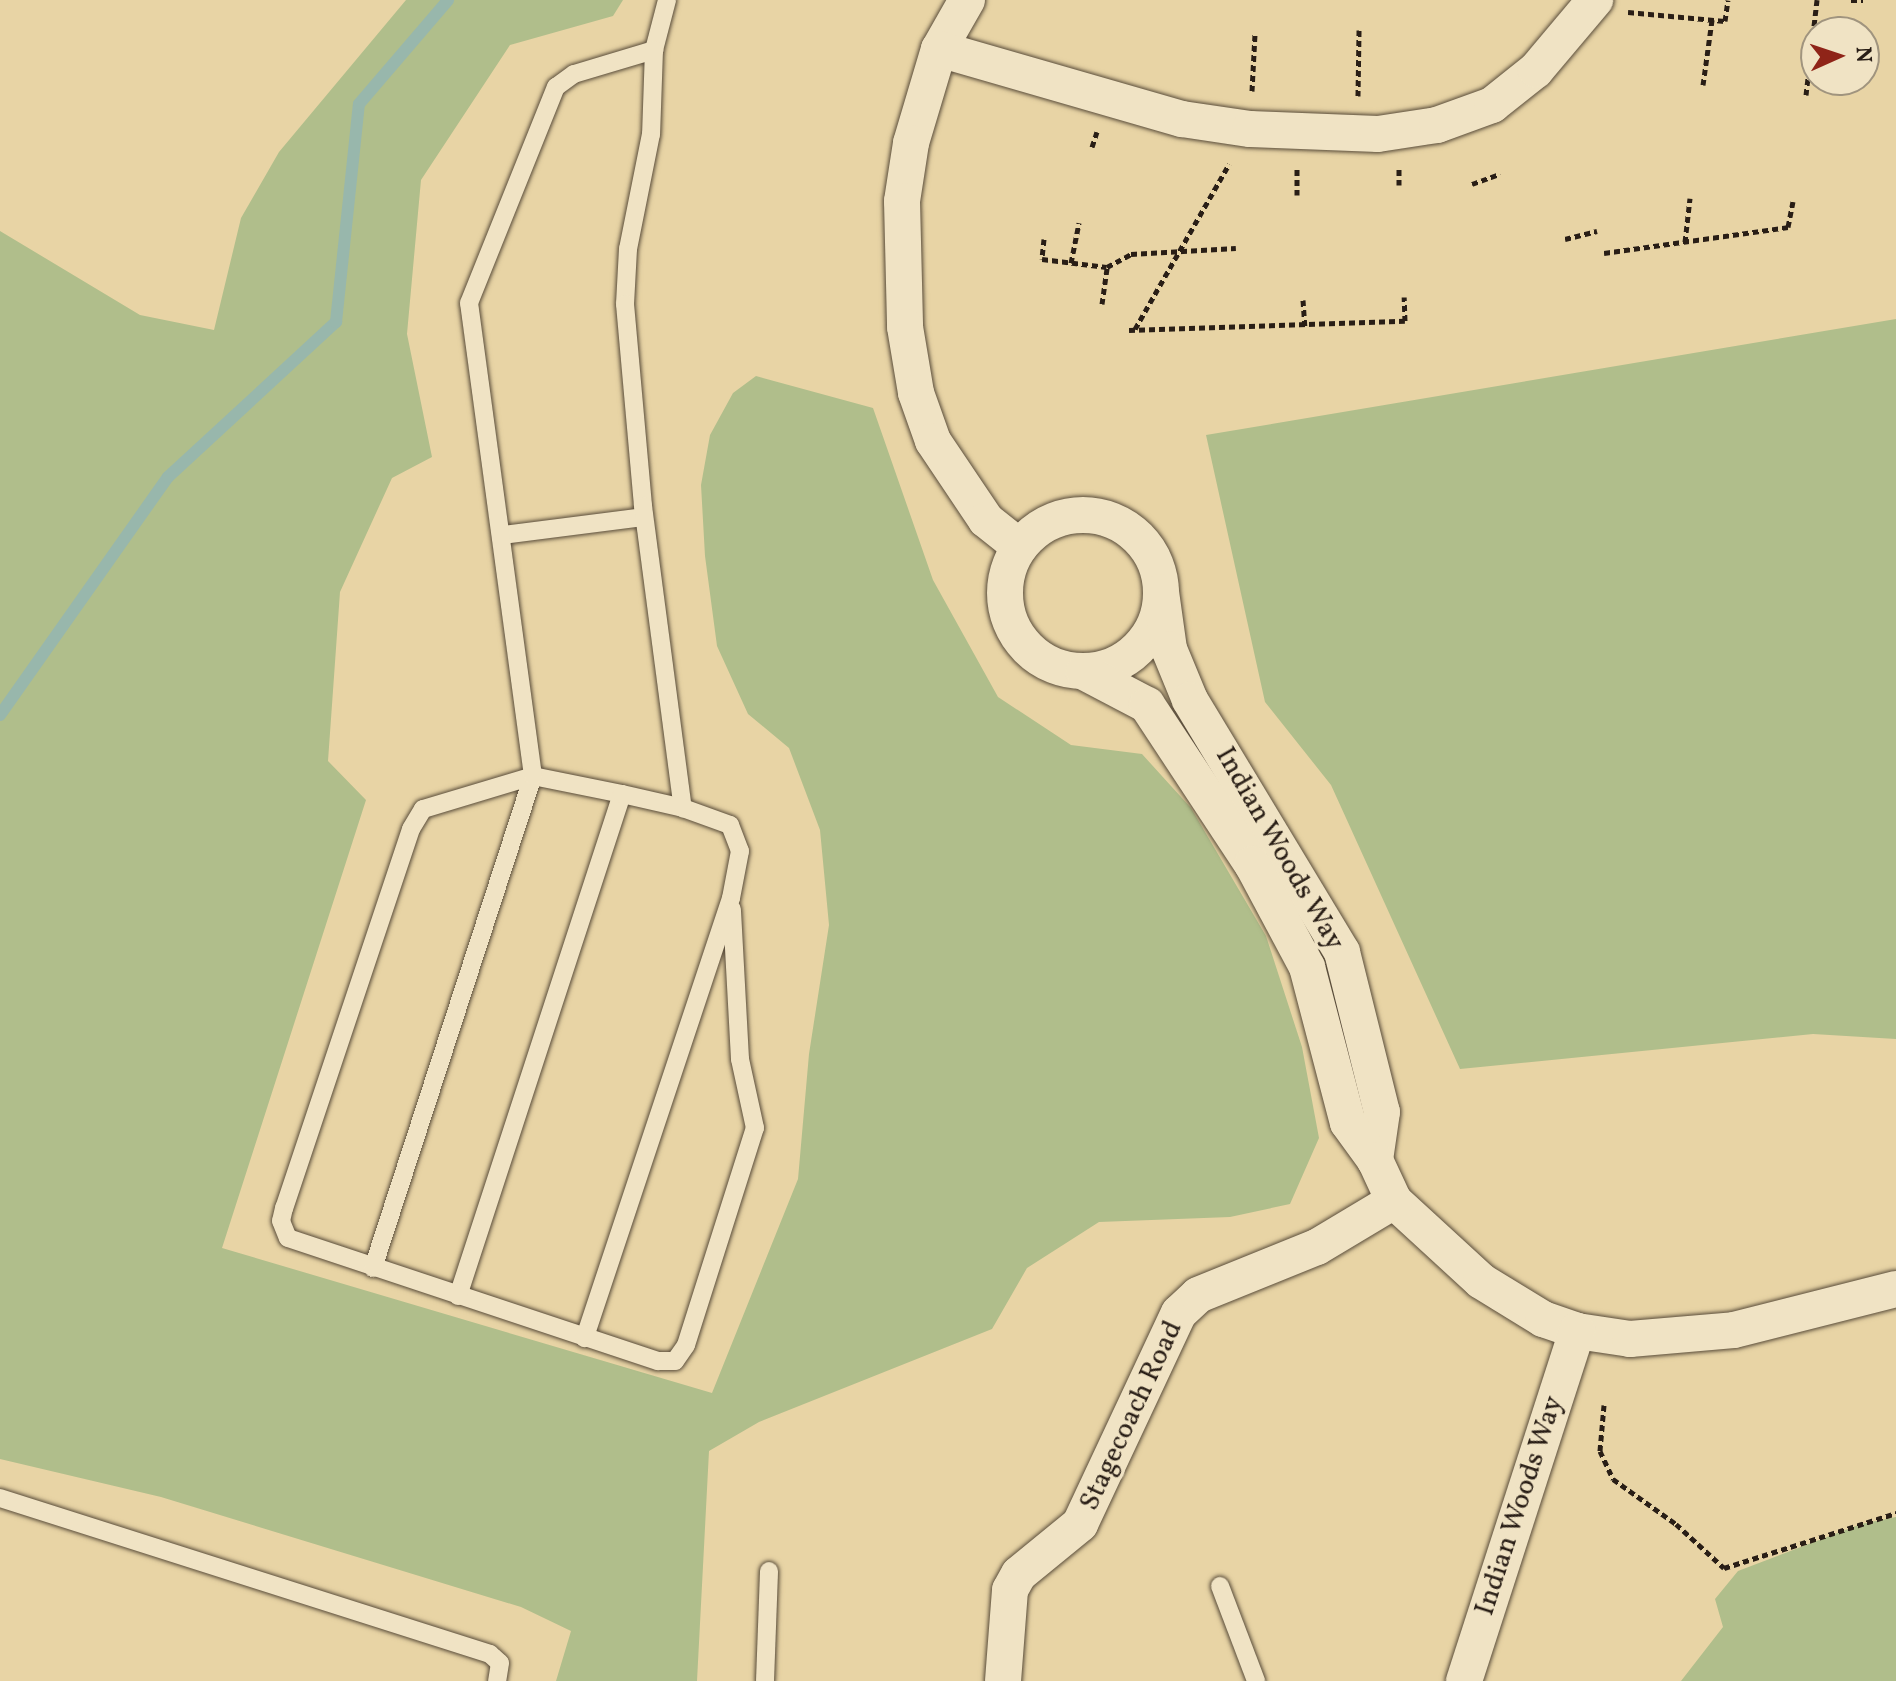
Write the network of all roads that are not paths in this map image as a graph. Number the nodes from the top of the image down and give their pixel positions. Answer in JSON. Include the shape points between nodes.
{"nodes":[{"id":1,"x":667,"y":0,"type":"edge"},
{"id":2,"x":967,"y":0,"type":"edge"},
{"id":3,"x":1606,"y":6,"type":"edge"},
{"id":4,"x":939,"y":49,"type":"junction"},
{"id":5,"x":654,"y":50,"type":"junction"},
{"id":6,"x":644,"y":517,"type":"junction"},
{"id":7,"x":503,"y":535,"type":"junction"},
{"id":8,"x":1020,"y":547,"type":"junction"},
{"id":9,"x":1161,"y":592,"type":"junction"},
{"id":10,"x":1084,"y":672,"type":"junction"},
{"id":11,"x":533,"y":776,"type":"junction"},
{"id":12,"x":622,"y":794,"type":"junction"},
{"id":13,"x":683,"y":808,"type":"junction"},
{"id":14,"x":731,"y":898,"type":"junction"},
{"id":15,"x":1375,"y":1160,"type":"junction"},
{"id":16,"x":1394,"y":1201,"type":"junction"},
{"id":17,"x":373,"y":1268,"type":"junction"},
{"id":18,"x":1896,"y":1289,"type":"edge"},
{"id":19,"x":458,"y":1296,"type":"junction"},
{"id":20,"x":1577,"y":1331,"type":"junction"},
{"id":21,"x":585,"y":1338,"type":"junction"},
{"id":22,"x":0,"y":1498,"type":"edge"},
{"id":23,"x":769,"y":1571,"type":"dead end"},
{"id":24,"x":1220,"y":1586,"type":"dead end"},
{"id":25,"x":497,"y":1681,"type":"edge"},
{"id":26,"x":765,"y":1681,"type":"edge"},
{"id":27,"x":1003,"y":1681,"type":"edge"},
{"id":28,"x":1256,"y":1681,"type":"edge"},
{"id":29,"x":1464,"y":1681,"type":"edge"}],
"edges":[{"from":1,"to":5,"type":"lane"},
{"from":2,"to":4,"type":"street"},
{"from":3,"to":4,"type":"street","via":[[1492,105],[1437,125],[1378,134],[1250,129],[1182,119]]},
{"from":4,"to":8,"type":"street","via":[[920,103],[902,201],[905,327],[916,393],[933,441],[986,520]]},
{"from":5,"to":6,"type":"lane","via":[[651,134],[628,249],[625,304]]},
{"from":5,"to":7,"type":"lane","via":[[574,74],[556,87],[469,303]]},
{"from":6,"to":7,"type":"lane"},
{"from":6,"to":13,"type":"lane"},
{"from":7,"to":11,"type":"lane"},
{"from":8,"to":9,"type":"street","via":[[1059,518],[1106,518],[1146,546]]},
{"from":8,"to":10,"type":"street","via":[[1006,579],[1013,629],[1050,665]]},
{"from":9,"to":10,"type":"street","via":[[1156,622],[1139,648],[1114,666]]},
{"from":9,"to":15,"type":"street","name":"Indian Woods Way","via":[[1169,649],[1185,689],[1342,952],[1382,1112]]},
{"from":10,"to":15,"type":"street","name":"Indian Woods Way","via":[[1147,705],[1252,864],[1307,967],[1348,1123]]},
{"from":11,"to":12,"type":"lane"},
{"from":11,"to":17,"type":"lane"},
{"from":11,"to":17,"type":"lane","via":[[433,803],[416,819],[284,1208],[281,1221],[288,1238]]},
{"from":12,"to":13,"type":"lane"},
{"from":12,"to":19,"type":"lane"},
{"from":13,"to":14,"type":"lane","via":[[725,821],[737,835],[740,851]]},
{"from":14,"to":21,"type":"lane"},
{"from":14,"to":21,"type":"lane","via":[[740,1059],[755,1128],[686,1345],[675,1361],[667,1362]]},
{"from":15,"to":16,"type":"street","name":"Indian Woods Way"},
{"from":16,"to":20,"type":"street","name":"Indian Woods Way","via":[[1481,1281],[1543,1319]]},
{"from":16,"to":27,"type":"street","name":"Stagecoach Road","via":[[1317,1247],[1198,1295],[1179,1313],[1080,1524],[1019,1574],[1010,1590]]},
{"from":17,"to":19,"type":"lane"},
{"from":18,"to":20,"type":"street","name":"Indian Woods Way","via":[[1715,1333],[1630,1339]]},
{"from":19,"to":21,"type":"lane"},
{"from":20,"to":29,"type":"street","name":"Indian Woods Way"},
{"from":22,"to":25,"type":"lane","via":[[490,1654],[500,1663]]},
{"from":23,"to":26,"type":"lane"},
{"from":24,"to":28,"type":"lane"}]}
